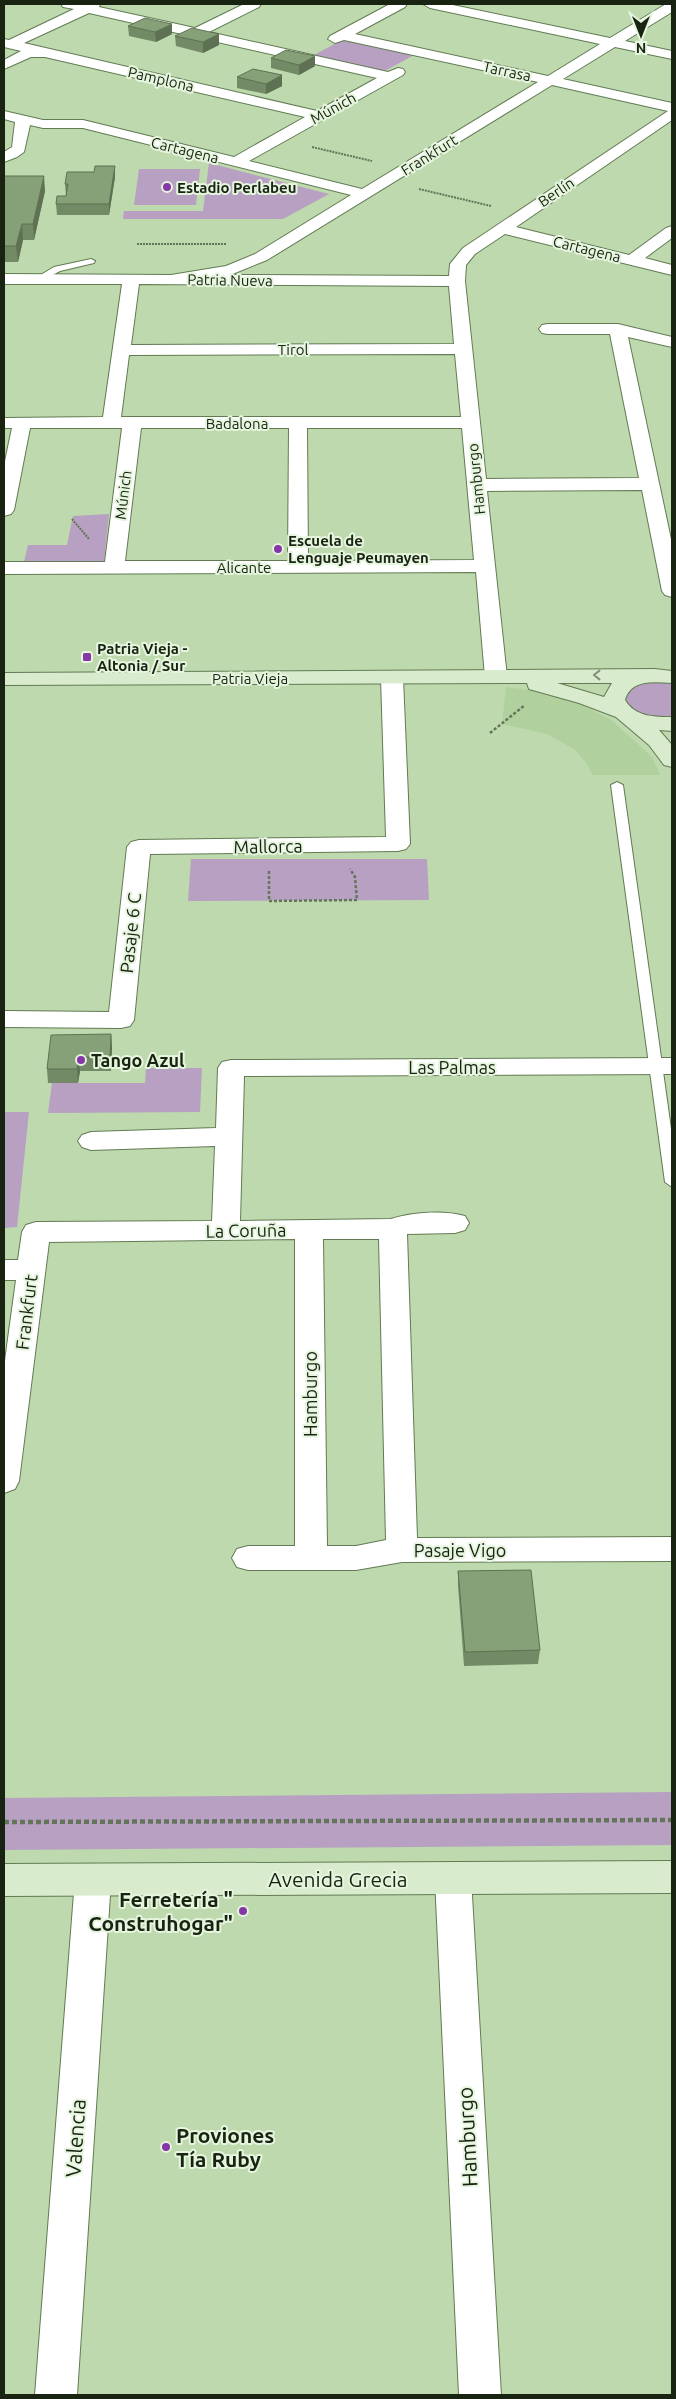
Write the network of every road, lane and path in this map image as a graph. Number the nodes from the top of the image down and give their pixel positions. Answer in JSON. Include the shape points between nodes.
{"nodes":[{"id":1,"x":68,"y":4,"type":"edge"},
{"id":2,"x":254,"y":4,"type":"edge"},
{"id":3,"x":400,"y":4,"type":"edge"},
{"id":4,"x":430,"y":4,"type":"edge"},
{"id":5,"x":93,"y":6,"type":"edge"},
{"id":6,"x":672,"y":6,"type":"edge"},
{"id":7,"x":196,"y":33,"type":"junction"},
{"id":8,"x":342,"y":35,"type":"junction"},
{"id":9,"x":612,"y":42,"type":"junction"},
{"id":10,"x":8,"y":43,"type":"edge"},
{"id":11,"x":50,"y":53,"type":"junction"},
{"id":12,"x":430,"y":54,"type":"junction"},
{"id":13,"x":672,"y":55,"type":"edge"},
{"id":14,"x":302,"y":57,"type":"junction"},
{"id":15,"x":4,"y":65,"type":"edge"},
{"id":16,"x":389,"y":76,"type":"junction"},
{"id":17,"x":550,"y":80,"type":"junction"},
{"id":18,"x":672,"y":107,"type":"edge"},
{"id":19,"x":672,"y":114,"type":"edge"},
{"id":20,"x":4,"y":115,"type":"edge"},
{"id":21,"x":318,"y":116,"type":"junction"},
{"id":22,"x":23,"y":120,"type":"junction"},
{"id":23,"x":643,"y":134,"type":"junction"},
{"id":24,"x":662,"y":138,"type":"dead end"},
{"id":25,"x":278,"y":139,"type":"junction"},
{"id":26,"x":4,"y":156,"type":"edge"},
{"id":27,"x":236,"y":162,"type":"junction"},
{"id":28,"x":377,"y":162,"type":"dead end"},
{"id":29,"x":412,"y":187,"type":"dead end"},
{"id":30,"x":365,"y":194,"type":"junction"},
{"id":31,"x":523,"y":214,"type":"junction"},
{"id":32,"x":501,"y":228,"type":"junction"},
{"id":33,"x":672,"y":231,"type":"edge"},
{"id":34,"x":137,"y":244,"type":"dead end"},
{"id":35,"x":236,"y":244,"type":"dead end"},
{"id":36,"x":632,"y":260,"type":"junction"},
{"id":37,"x":91,"y":261,"type":"dead end"},
{"id":38,"x":672,"y":270,"type":"edge"},
{"id":39,"x":176,"y":278,"type":"junction"},
{"id":40,"x":4,"y":279,"type":"edge"},
{"id":41,"x":38,"y":279,"type":"junction"},
{"id":42,"x":131,"y":279,"type":"junction"},
{"id":43,"x":457,"y":281,"type":"junction"},
{"id":44,"x":548,"y":329,"type":"dead end"},
{"id":45,"x":618,"y":330,"type":"junction"},
{"id":46,"x":672,"y":342,"type":"edge"},
{"id":47,"x":464,"y":349,"type":"junction"},
{"id":48,"x":122,"y":350,"type":"junction"},
{"id":49,"x":471,"y":422,"type":"junction"},
{"id":50,"x":13,"y":423,"type":"edge"},
{"id":51,"x":111,"y":423,"type":"junction"},
{"id":52,"x":132,"y":423,"type":"junction"},
{"id":53,"x":298,"y":423,"type":"junction"},
{"id":54,"x":650,"y":484,"type":"junction"},
{"id":55,"x":477,"y":485,"type":"junction"},
{"id":56,"x":5,"y":506,"type":"edge"},
{"id":57,"x":298,"y":566,"type":"junction"},
{"id":58,"x":485,"y":566,"type":"junction"},
{"id":59,"x":114,"y":567,"type":"junction"},
{"id":60,"x":4,"y":568,"type":"edge"},
{"id":61,"x":672,"y":591,"type":"edge"},
{"id":62,"x":646,"y":676,"type":"junction"},
{"id":63,"x":672,"y":677,"type":"edge"},
{"id":64,"x":392,"y":678,"type":"junction"},
{"id":65,"x":496,"y":678,"type":"junction"},
{"id":66,"x":4,"y":679,"type":"edge"},
{"id":67,"x":528,"y":702,"type":"dead end"},
{"id":68,"x":628,"y":715,"type":"junction"},
{"id":69,"x":672,"y":724,"type":"edge"},
{"id":70,"x":490,"y":733,"type":"dead end"},
{"id":71,"x":672,"y":760,"type":"edge"},
{"id":72,"x":617,"y":785,"type":"dead end"},
{"id":73,"x":138,"y":847,"type":"joint"},
{"id":74,"x":357,"y":900,"type":"dead end"},
{"id":75,"x":269,"y":901,"type":"dead end"},
{"id":76,"x":4,"y":1019,"type":"edge"},
{"id":77,"x":664,"y":1066,"type":"edge"},
{"id":78,"x":229,"y":1137,"type":"junction"},
{"id":79,"x":91,"y":1141,"type":"dead end"},
{"id":80,"x":672,"y":1182,"type":"edge"},
{"id":81,"x":455,"y":1223,"type":"dead end"},
{"id":82,"x":393,"y":1229,"type":"junction"},
{"id":83,"x":309,"y":1230,"type":"junction"},
{"id":84,"x":226,"y":1231,"type":"junction"},
{"id":85,"x":36,"y":1232,"type":"joint"},
{"id":86,"x":17,"y":1270,"type":"edge"},
{"id":87,"x":4,"y":1481,"type":"edge"},
{"id":88,"x":672,"y":1549,"type":"edge"},
{"id":89,"x":402,"y":1550,"type":"junction"},
{"id":90,"x":248,"y":1558,"type":"dead end"},
{"id":91,"x":311,"y":1558,"type":"junction"},
{"id":92,"x":672,"y":1820,"type":"edge"},
{"id":93,"x":4,"y":1822,"type":"edge"},
{"id":94,"x":672,"y":1877,"type":"edge"},
{"id":95,"x":453,"y":1878,"type":"junction"},
{"id":96,"x":4,"y":1880,"type":"edge"},
{"id":97,"x":93,"y":1880,"type":"junction"},
{"id":98,"x":56,"y":2395,"type":"edge"},
{"id":99,"x":480,"y":2395,"type":"edge"}],
"edges":[{"from":1,"to":5,"type":"street"},
{"from":2,"to":7,"type":"street"},
{"from":3,"to":8,"type":"street"},
{"from":4,"to":9,"type":"street"},
{"from":5,"to":7,"type":"street"},
{"from":5,"to":10,"type":"street"},
{"from":6,"to":9,"type":"street","name":"Frankfurt"},
{"from":7,"to":14,"type":"street"},
{"from":8,"to":12,"type":"street","name":"Tarrasa"},
{"from":8,"to":14,"type":"street"},
{"from":9,"to":13,"type":"street"},
{"from":9,"to":17,"type":"street","name":"Frankfurt"},
{"from":10,"to":11,"type":"street","name":"Pamplona"},
{"from":11,"to":15,"type":"street","via":[[29,53]]},
{"from":11,"to":21,"type":"street","name":"Pamplona"},
{"from":12,"to":16,"type":"street","name":"Múnich"},
{"from":12,"to":17,"type":"street","name":"Tarrasa"},
{"from":14,"to":16,"type":"street"},
{"from":16,"to":21,"type":"street","name":"Múnich"},
{"from":17,"to":18,"type":"street","name":"Tarrasa"},
{"from":17,"to":30,"type":"street","name":"Frankfurt"},
{"from":19,"to":23,"type":"street","name":"Berlín"},
{"from":20,"to":22,"type":"street","name":"Cartagena"},
{"from":21,"to":25,"type":"street","name":"Múnich"},
{"from":22,"to":26,"type":"street","via":[[19,148]]},
{"from":22,"to":27,"type":"street","name":"Cartagena","via":[[43,124],[83,124]]},
{"from":23,"to":24,"type":"street"},
{"from":23,"to":31,"type":"street","name":"Berlín"},
{"from":25,"to":27,"type":"street","name":"Múnich"},
{"from":25,"to":28,"type":"path"},
{"from":27,"to":30,"type":"street","name":"Cartagena"},
{"from":29,"to":31,"type":"path"},
{"from":30,"to":39,"type":"street","name":"Frankfurt","via":[[252,262],[213,273]]},
{"from":31,"to":32,"type":"street","name":"Berlín"},
{"from":32,"to":36,"type":"street","name":"Cartagena"},
{"from":32,"to":43,"type":"street","name":"Berlín","via":[[460,259]]},
{"from":33,"to":36,"type":"street"},
{"from":34,"to":35,"type":"path"},
{"from":36,"to":38,"type":"street","name":"Cartagena"},
{"from":37,"to":41,"type":"lane","via":[[58,269]]},
{"from":39,"to":42,"type":"street","name":"Patria Nueva"},
{"from":39,"to":43,"type":"street","name":"Patria Nueva","via":[[220,281]]},
{"from":40,"to":41,"type":"street","name":"Patria Nueva"},
{"from":41,"to":42,"type":"street","name":"Patria Nueva"},
{"from":42,"to":48,"type":"street"},
{"from":43,"to":47,"type":"street","name":"Hamburgo"},
{"from":44,"to":45,"type":"street"},
{"from":45,"to":46,"type":"street"},
{"from":45,"to":54,"type":"street"},
{"from":47,"to":48,"type":"street","name":"Tirol"},
{"from":47,"to":49,"type":"street","name":"Hamburgo"},
{"from":48,"to":51,"type":"street"},
{"from":49,"to":53,"type":"street","name":"Badalona"},
{"from":49,"to":55,"type":"street","name":"Hamburgo"},
{"from":50,"to":51,"type":"street","name":"Badalona"},
{"from":50,"to":56,"type":"street"},
{"from":51,"to":52,"type":"street","name":"Badalona"},
{"from":52,"to":53,"type":"street","name":"Badalona"},
{"from":52,"to":59,"type":"street","name":"Múnich"},
{"from":53,"to":57,"type":"street"},
{"from":54,"to":55,"type":"street"},
{"from":54,"to":61,"type":"street"},
{"from":55,"to":58,"type":"street","name":"Hamburgo"},
{"from":57,"to":58,"type":"street","name":"Alicante"},
{"from":57,"to":59,"type":"street","name":"Alicante"},
{"from":58,"to":65,"type":"street","name":"Hamburgo"},
{"from":59,"to":60,"type":"street","name":"Alicante"},
{"from":62,"to":63,"type":"street","name":"Patria Vieja"},
{"from":62,"to":65,"type":"street","name":"Patria Vieja","one_way":true},
{"from":62,"to":68,"type":"street","via":[[625,682],[616,690],[614,700]]},
{"from":64,"to":65,"type":"street","name":"Patria Vieja"},
{"from":64,"to":66,"type":"street","name":"Patria Vieja"},
{"from":64,"to":73,"type":"street","name":"Mallorca","via":[[398,844]]},
{"from":65,"to":68,"type":"street","name":"Patria Vieja","via":[[559,689]]},
{"from":67,"to":70,"type":"path"},
{"from":68,"to":69,"type":"street","name":"Patria Vieja","via":[[651,723]]},
{"from":68,"to":71,"type":"street","via":[[657,740]]},
{"from":72,"to":77,"type":"lane"},
{"from":73,"to":76,"type":"street","name":"Pasaje 6 C","via":[[121,1020]]},
{"from":74,"to":75,"type":"path"},
{"from":77,"to":78,"type":"street","name":"Las Palmas","via":[[231,1068]]},
{"from":77,"to":80,"type":"lane"},
{"from":78,"to":79,"type":"street"},
{"from":78,"to":84,"type":"street"},
{"from":81,"to":82,"type":"street","name":"La Coruña","via":[[404,1225]]},
{"from":82,"to":83,"type":"street","name":"La Coruña"},
{"from":82,"to":89,"type":"street"},
{"from":83,"to":84,"type":"street","name":"La Coruña"},
{"from":83,"to":91,"type":"street","name":"Hamburgo"},
{"from":84,"to":85,"type":"street","name":"La Coruña"},
{"from":85,"to":86,"type":"street","name":"Frankfurt"},
{"from":86,"to":87,"type":"street","name":"Frankfurt"},
{"from":88,"to":89,"type":"street","name":"Pasaje Vigo"},
{"from":89,"to":91,"type":"street","name":"Pasaje Vigo","via":[[356,1558]]},
{"from":90,"to":91,"type":"street","name":"Pasaje Vigo"},
{"from":92,"to":93,"type":"path"},
{"from":94,"to":95,"type":"street","name":"Avenida Grecia"},
{"from":95,"to":97,"type":"street","name":"Avenida Grecia"},
{"from":95,"to":99,"type":"street","name":"Hamburgo"},
{"from":96,"to":97,"type":"street","name":"Avenida Grecia"},
{"from":97,"to":98,"type":"street","name":"Valencia"}]}
